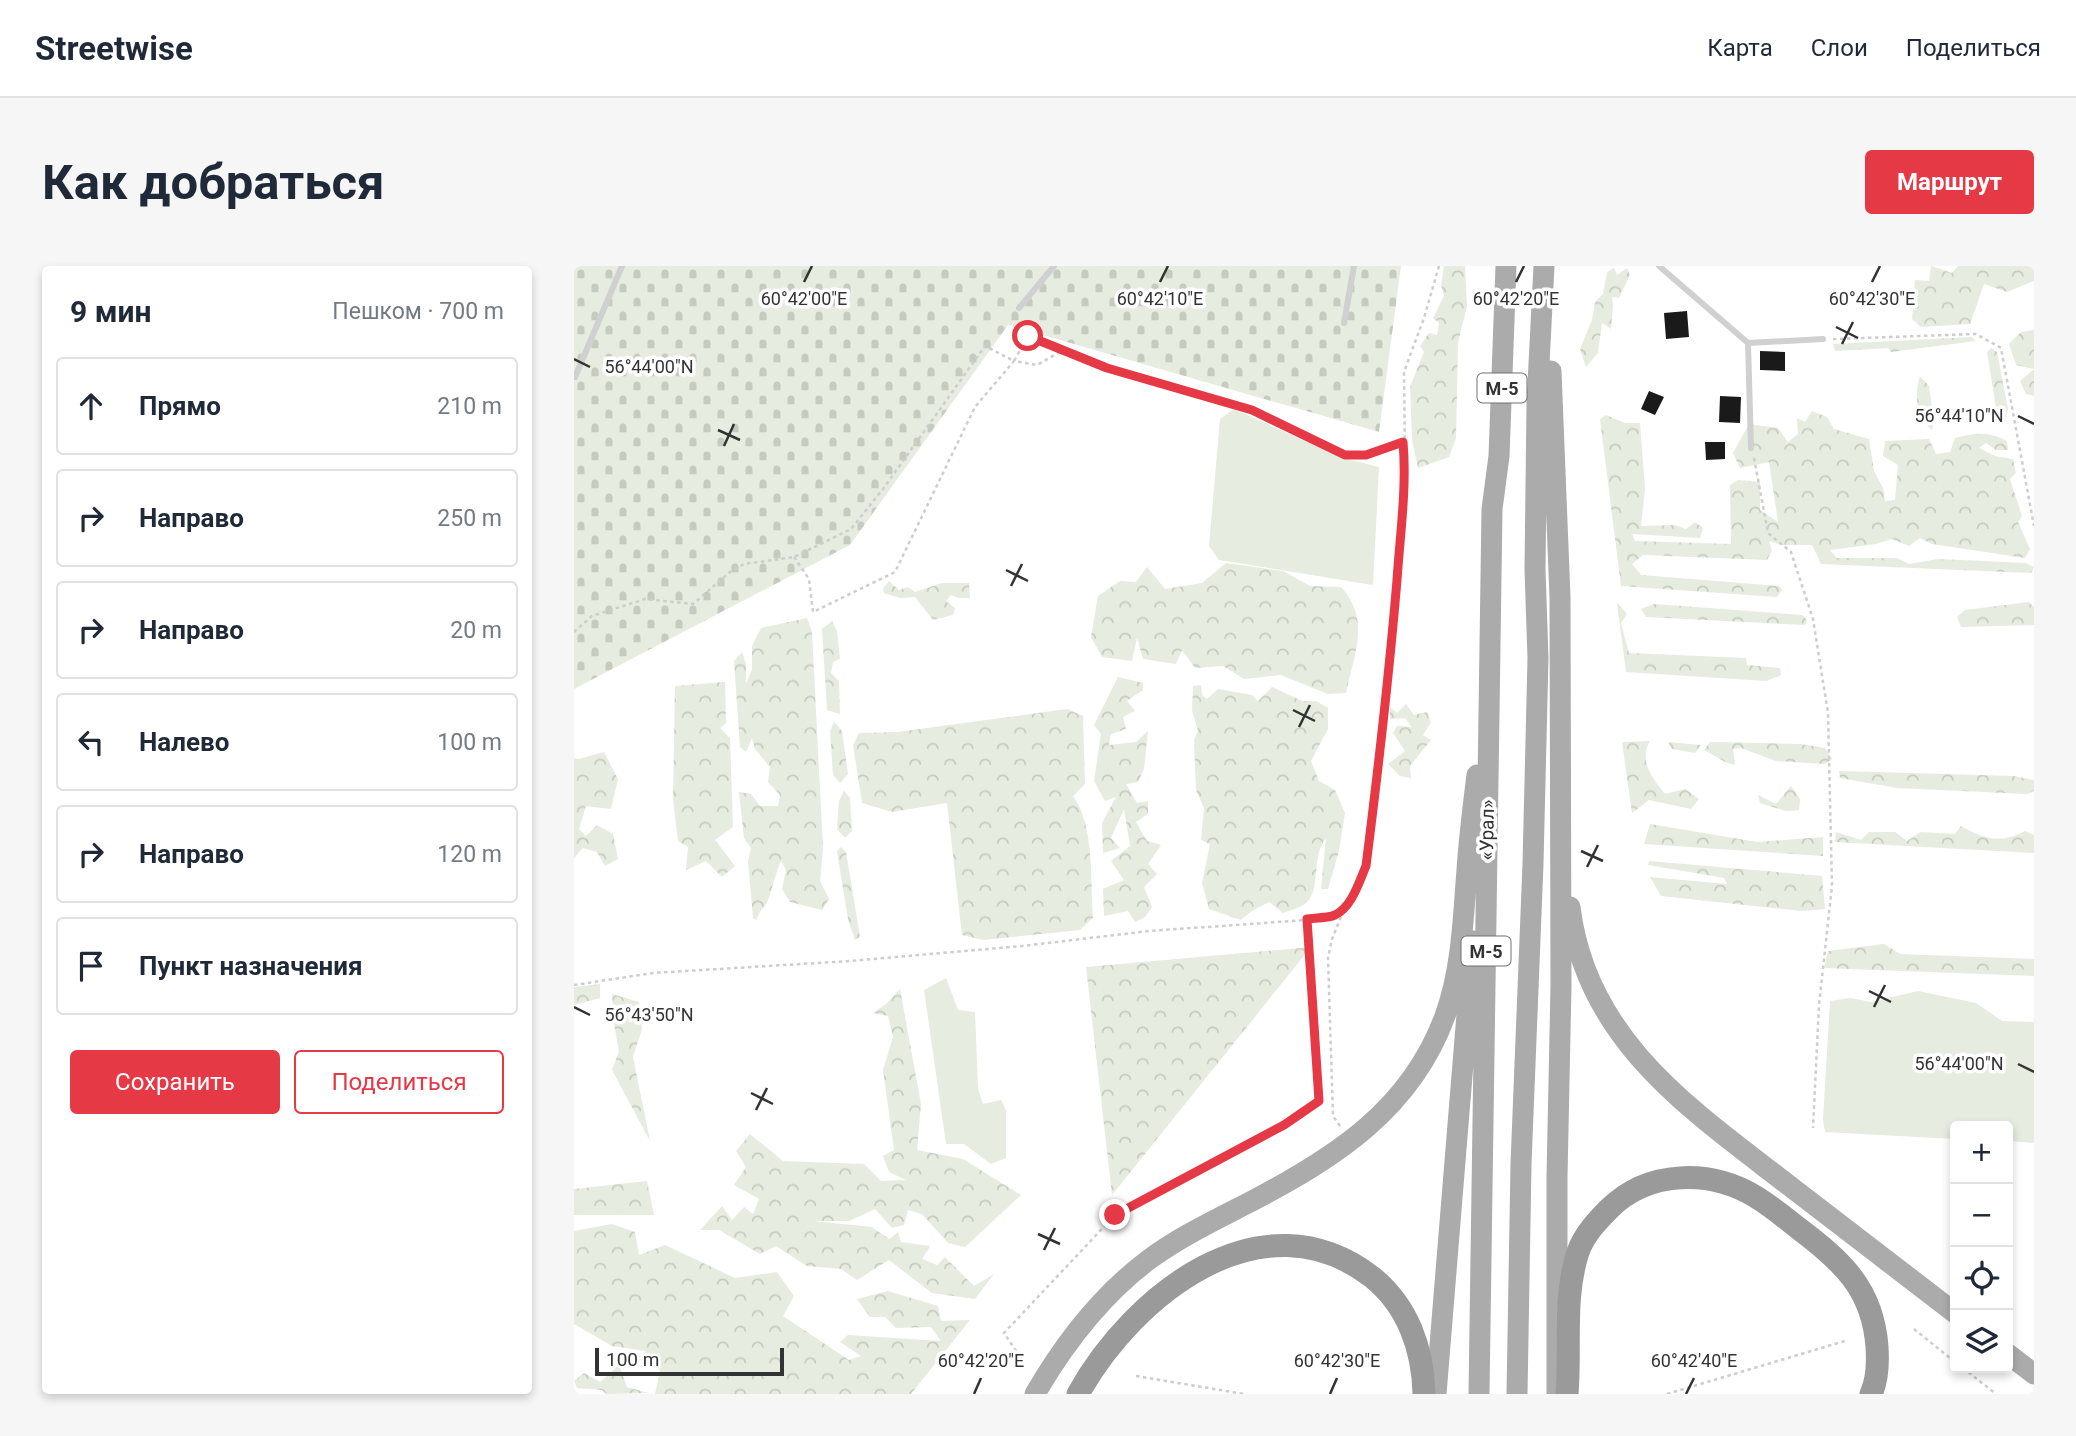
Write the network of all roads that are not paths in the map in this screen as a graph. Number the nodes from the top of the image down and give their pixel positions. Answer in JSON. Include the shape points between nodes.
{"nodes":[{"id":1,"x":622,"y":266,"type":"edge"},
{"id":2,"x":1054,"y":266,"type":"edge"},
{"id":3,"x":1354,"y":266,"type":"edge"},
{"id":4,"x":1506,"y":266,"type":"edge"},
{"id":5,"x":1546,"y":266,"type":"edge"},
{"id":6,"x":1659,"y":266,"type":"edge"},
{"id":7,"x":1019,"y":308,"type":"dead end"},
{"id":8,"x":1344,"y":323,"type":"dead end"},
{"id":9,"x":1823,"y":339,"type":"road end"},
{"id":10,"x":1748,"y":343,"type":"junction"},
{"id":11,"x":575,"y":377,"type":"edge"},
{"id":12,"x":1751,"y":448,"type":"road end"},
{"id":13,"x":1492,"y":509,"type":"junction"},
{"id":14,"x":1481,"y":742,"type":"junction"},
{"id":15,"x":1559,"y":837,"type":"junction"},
{"id":16,"x":1950,"y":1310,"type":"edge"},
{"id":17,"x":2013,"y":1358,"type":"edge"},
{"id":18,"x":2034,"y":1374,"type":"edge"},
{"id":19,"x":1035,"y":1394,"type":"edge"},
{"id":20,"x":1078,"y":1394,"type":"edge"},
{"id":21,"x":1424,"y":1394,"type":"edge"},
{"id":22,"x":1436,"y":1394,"type":"edge"},
{"id":23,"x":1479,"y":1394,"type":"edge"},
{"id":24,"x":1517,"y":1394,"type":"edge"},
{"id":25,"x":1557,"y":1394,"type":"edge"},
{"id":26,"x":1567,"y":1394,"type":"edge"},
{"id":27,"x":1871,"y":1394,"type":"edge"}],
"edges":[{"from":1,"to":11,"type":"lane"},
{"from":2,"to":7,"type":"lane"},
{"from":3,"to":8,"type":"lane"},
{"from":4,"to":13,"type":"main road","name":"«Урал»","number":"М-5","via":[[1499,456]]},
{"from":5,"to":15,"type":"main road","via":[[1560,597]]},
{"from":5,"to":24,"type":"main road","number":"М-5","via":[[1537,403],[1538,658]]},
{"from":6,"to":10,"type":"lane"},
{"from":9,"to":10,"type":"lane"},
{"from":10,"to":12,"type":"lane"},
{"from":13,"to":14,"type":"main road"},
{"from":13,"to":23,"type":"main road","name":"«Урал»","number":"М-5"},
{"from":14,"to":19,"type":"main road","via":[[1454,986],[1445,1016],[1414,1078],[1366,1129],[1321,1163],[1173,1244],[1126,1278],[1080,1327]]},
{"from":14,"to":22,"type":"main road","via":[[1476,896]]},
{"from":15,"to":16,"type":"main road","via":[[1572,924],[1586,969],[1599,1002],[1644,1066],[1718,1131]]},
{"from":15,"to":25,"type":"main road"},
{"from":17,"to":18,"type":"main road"},
{"from":20,"to":21,"type":"highway","via":[[1109,1348],[1186,1276],[1227,1256],[1268,1245],[1319,1249],[1338,1256],[1390,1294],[1420,1353]]},
{"from":26,"to":27,"type":"highway","via":[[1569,1285],[1579,1250],[1589,1231],[1617,1200],[1648,1183],[1673,1177],[1719,1181],[1754,1195],[1840,1263],[1860,1286],[1872,1312],[1877,1360]]}]}
